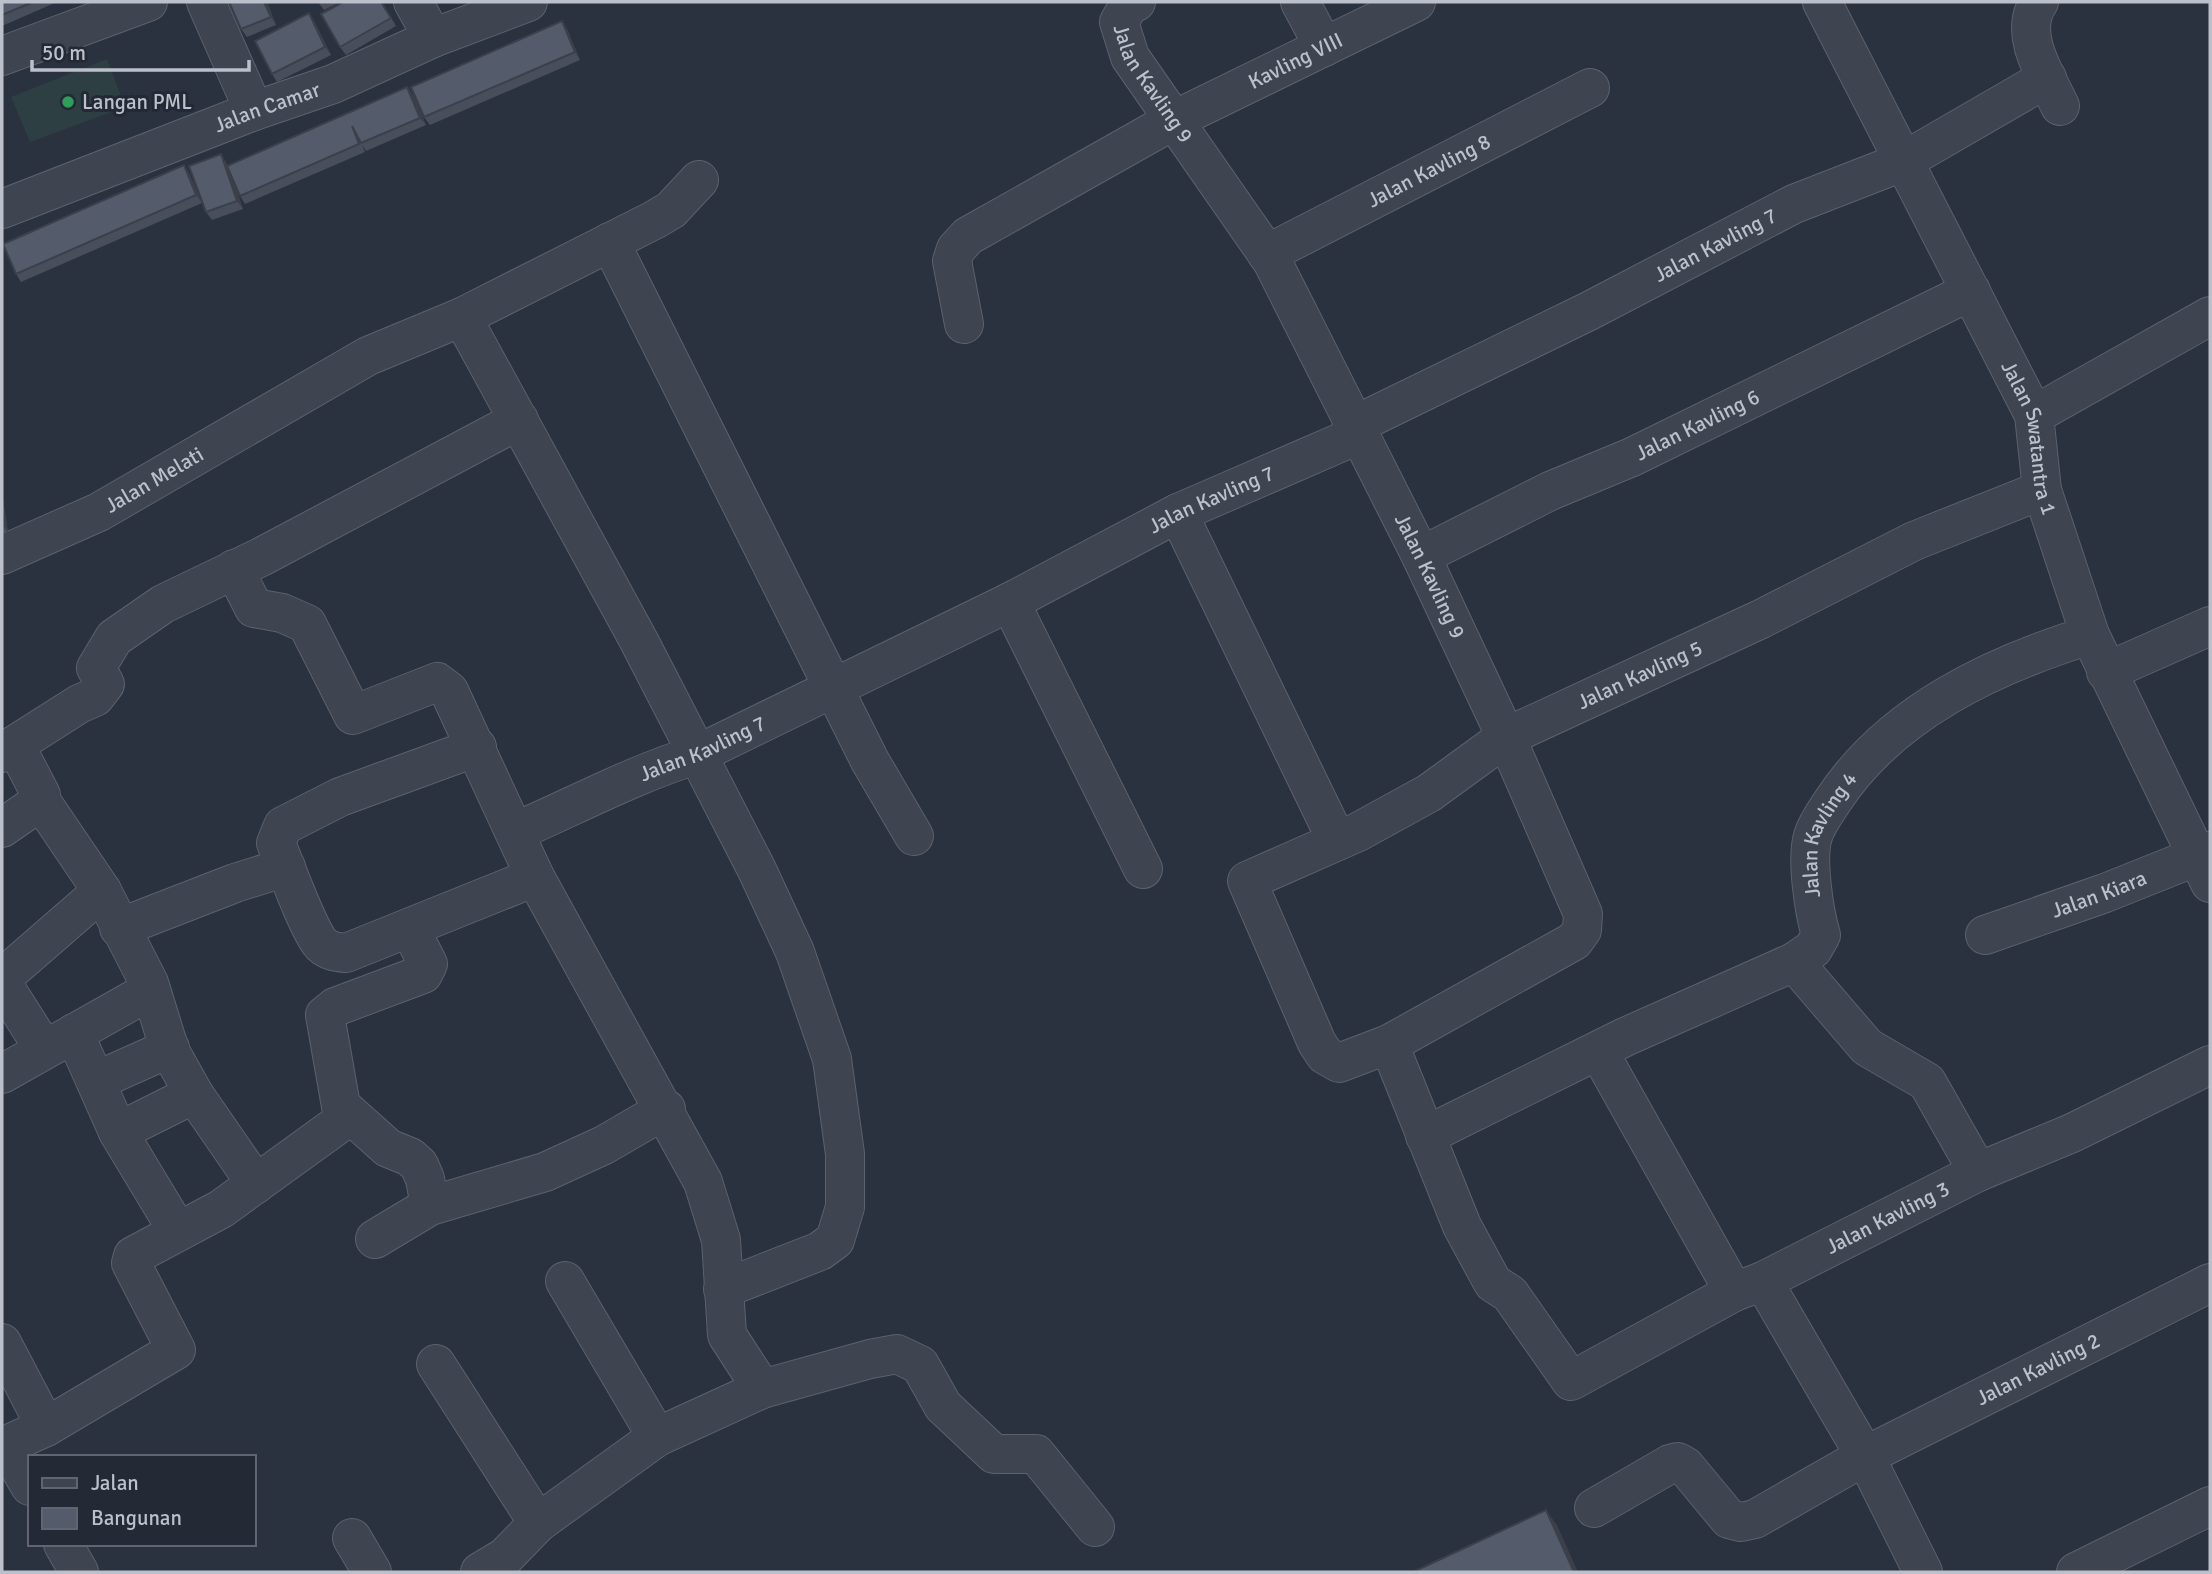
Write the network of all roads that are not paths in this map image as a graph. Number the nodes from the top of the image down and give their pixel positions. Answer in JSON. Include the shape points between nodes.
{"nodes":[{"id":1,"x":148,"y":2,"type":"edge"},
{"id":2,"x":206,"y":2,"type":"edge"},
{"id":3,"x":413,"y":2,"type":"edge"},
{"id":4,"x":528,"y":2,"type":"edge"},
{"id":5,"x":1136,"y":2,"type":"edge"},
{"id":6,"x":1300,"y":2,"type":"edge"},
{"id":7,"x":1416,"y":2,"type":"edge"},
{"id":8,"x":1822,"y":2,"type":"edge"},
{"id":9,"x":2039,"y":2,"type":"edge"},
{"id":10,"x":433,"y":38,"type":"junction"},
{"id":11,"x":1324,"y":47,"type":"junction"},
{"id":12,"x":2,"y":56,"type":"edge"},
{"id":13,"x":1590,"y":89,"type":"dead end"},
{"id":14,"x":254,"y":111,"type":"junction"},
{"id":15,"x":1174,"y":120,"type":"junction"},
{"id":16,"x":1902,"y":162,"type":"junction"},
{"id":17,"x":699,"y":180,"type":"dead end"},
{"id":18,"x":2,"y":209,"type":"edge"},
{"id":19,"x":610,"y":242,"type":"junction"},
{"id":20,"x":1268,"y":254,"type":"junction"},
{"id":21,"x":1971,"y":291,"type":"junction"},
{"id":22,"x":2210,"y":316,"type":"edge"},
{"id":23,"x":462,"y":317,"type":"junction"},
{"id":24,"x":964,"y":324,"type":"dead end"},
{"id":25,"x":2034,"y":415,"type":"junction"},
{"id":26,"x":519,"y":420,"type":"junction"},
{"id":27,"x":1357,"y":424,"type":"junction"},
{"id":28,"x":2042,"y":490,"type":"junction"},
{"id":29,"x":1178,"y":513,"type":"junction"},
{"id":30,"x":2,"y":555,"type":"edge"},
{"id":31,"x":1421,"y":556,"type":"junction"},
{"id":32,"x":234,"y":569,"type":"junction"},
{"id":33,"x":1010,"y":602,"type":"junction"},
{"id":34,"x":2210,"y":626,"type":"edge"},
{"id":35,"x":2090,"y":635,"type":"junction"},
{"id":36,"x":2106,"y":672,"type":"junction"},
{"id":37,"x":832,"y":687,"type":"junction"},
{"id":38,"x":1506,"y":737,"type":"junction"},
{"id":39,"x":477,"y":747,"type":"junction"},
{"id":40,"x":8,"y":749,"type":"edge"},
{"id":41,"x":696,"y":755,"type":"junction"},
{"id":42,"x":41,"y":801,"type":"junction"},
{"id":43,"x":2,"y":828,"type":"edge"},
{"id":44,"x":517,"y":831,"type":"junction"},
{"id":45,"x":914,"y":836,"type":"dead end"},
{"id":46,"x":1337,"y":841,"type":"junction"},
{"id":47,"x":2206,"y":864,"type":"edge"},
{"id":48,"x":286,"y":867,"type":"junction"},
{"id":49,"x":1143,"y":869,"type":"dead end"},
{"id":50,"x":536,"y":877,"type":"junction"},
{"id":51,"x":102,"y":891,"type":"junction"},
{"id":52,"x":119,"y":928,"type":"junction"},
{"id":53,"x":410,"y":929,"type":"junction"},
{"id":54,"x":1986,"y":935,"type":"dead end"},
{"id":55,"x":1794,"y":962,"type":"junction"},
{"id":56,"x":2,"y":981,"type":"edge"},
{"id":57,"x":151,"y":990,"type":"junction"},
{"id":58,"x":59,"y":1041,"type":"junction"},
{"id":59,"x":1389,"y":1044,"type":"junction"},
{"id":60,"x":170,"y":1048,"type":"junction"},
{"id":61,"x":1599,"y":1052,"type":"junction"},
{"id":62,"x":1339,"y":1063,"type":"joint"},
{"id":63,"x":2210,"y":1065,"type":"edge"},
{"id":64,"x":2,"y":1074,"type":"edge"},
{"id":65,"x":96,"y":1081,"type":"junction"},
{"id":66,"x":194,"y":1094,"type":"junction"},
{"id":67,"x":341,"y":1106,"type":"junction"},
{"id":68,"x":666,"y":1109,"type":"junction"},
{"id":69,"x":118,"y":1132,"type":"junction"},
{"id":70,"x":1425,"y":1136,"type":"junction"},
{"id":71,"x":1978,"y":1172,"type":"junction"},
{"id":72,"x":256,"y":1184,"type":"junction"},
{"id":73,"x":430,"y":1206,"type":"junction"},
{"id":74,"x":177,"y":1230,"type":"junction"},
{"id":75,"x":375,"y":1239,"type":"dead end"},
{"id":76,"x":565,"y":1281,"type":"dead end"},
{"id":77,"x":2210,"y":1283,"type":"edge"},
{"id":78,"x":1749,"y":1287,"type":"junction"},
{"id":79,"x":723,"y":1289,"type":"junction"},
{"id":80,"x":2,"y":1343,"type":"edge"},
{"id":81,"x":436,"y":1364,"type":"dead end"},
{"id":82,"x":762,"y":1389,"type":"junction"},
{"id":83,"x":46,"y":1427,"type":"junction"},
{"id":84,"x":657,"y":1437,"type":"junction"},
{"id":85,"x":4,"y":1446,"type":"edge"},
{"id":86,"x":1865,"y":1456,"type":"junction"},
{"id":87,"x":28,"y":1483,"type":"edge"},
{"id":88,"x":2210,"y":1506,"type":"edge"},
{"id":89,"x":1594,"y":1508,"type":"dead end"},
{"id":90,"x":538,"y":1523,"type":"junction"},
{"id":91,"x":1095,"y":1527,"type":"dead end"},
{"id":92,"x":352,"y":1538,"type":"dead end"},
{"id":93,"x":64,"y":1546,"type":"edge"},
{"id":94,"x":499,"y":1567,"type":"edge"},
{"id":95,"x":79,"y":1572,"type":"edge"},
{"id":96,"x":372,"y":1572,"type":"edge"},
{"id":97,"x":1923,"y":1572,"type":"edge"},
{"id":98,"x":2076,"y":1572,"type":"edge"}],
"edges":[{"from":1,"to":12,"type":"street"},
{"from":2,"to":14,"type":"street"},
{"from":3,"to":10,"type":"street"},
{"from":4,"to":10,"type":"street","name":"Jalan Camar"},
{"from":5,"to":15,"type":"street","name":"Jalan Kavling 9","via":[[1119,22],[1130,57]]},
{"from":6,"to":11,"type":"street"},
{"from":7,"to":11,"type":"street","name":"Kavling VIII"},
{"from":8,"to":16,"type":"street","name":"Jalan Swatantra 1"},
{"from":9,"to":16,"type":"street","name":"Jalan Kavling 7","via":[[2029,30],[2053,92]]},
{"from":10,"to":14,"type":"street","name":"Jalan Camar","via":[[334,84]]},
{"from":11,"to":15,"type":"street","name":"Kavling VIII"},
{"from":13,"to":20,"type":"street","name":"Jalan Kavling 8"},
{"from":14,"to":18,"type":"street","name":"Jalan Camar"},
{"from":15,"to":20,"type":"street","name":"Jalan Kavling 9"},
{"from":15,"to":24,"type":"street","name":"Kavling VIII","via":[[968,236],[956,248],[953,261]]},
{"from":16,"to":21,"type":"street","name":"Jalan Swatantra 1"},
{"from":16,"to":27,"type":"street","name":"Jalan Kavling 7","via":[[1794,204]]},
{"from":17,"to":19,"type":"street","name":"Jalan Melati","via":[[671,210]]},
{"from":19,"to":23,"type":"street","name":"Jalan Melati"},
{"from":19,"to":37,"type":"street"},
{"from":20,"to":27,"type":"street","name":"Jalan Kavling 9"},
{"from":21,"to":25,"type":"street","name":"Jalan Swatantra 1"},
{"from":21,"to":31,"type":"street","name":"Jalan Kavling 6"},
{"from":22,"to":25,"type":"street"},
{"from":23,"to":26,"type":"street"},
{"from":23,"to":30,"type":"street","name":"Jalan Melati","via":[[369,356],[99,512]]},
{"from":25,"to":28,"type":"street","name":"Jalan Swatantra 1"},
{"from":26,"to":32,"type":"street"},
{"from":26,"to":41,"type":"street"},
{"from":27,"to":29,"type":"street","name":"Jalan Kavling 7","via":[[1344,441]]},
{"from":27,"to":31,"type":"street","name":"Jalan Kavling 9"},
{"from":28,"to":35,"type":"street","name":"Jalan Swatantra 1"},
{"from":28,"to":38,"type":"street","name":"Jalan Kavling 5","via":[[1914,541],[1761,620]]},
{"from":29,"to":33,"type":"street","name":"Jalan Kavling 7"},
{"from":29,"to":46,"type":"street"},
{"from":31,"to":38,"type":"street","name":"Jalan Kavling 9"},
{"from":32,"to":39,"type":"street","via":[[254,608],[307,624],[352,715],[437,682],[449,691]]},
{"from":32,"to":40,"type":"street","via":[[163,604],[114,638],[96,668],[105,684],[95,698]]},
{"from":33,"to":37,"type":"street","name":"Jalan Kavling 7"},
{"from":33,"to":49,"type":"street"},
{"from":34,"to":36,"type":"street"},
{"from":35,"to":36,"type":"street","name":"Jalan Swatantra 1"},
{"from":35,"to":55,"type":"street","name":"Jalan Kavling 4","via":[[2036,651],[1914,715],[1852,773],[1812,838],[1812,906],[1821,935],[1814,949]]},
{"from":36,"to":47,"type":"street","name":"Jalan Swatantra 1"},
{"from":37,"to":41,"type":"street","name":"Jalan Kavling 7"},
{"from":37,"to":45,"type":"street"},
{"from":38,"to":46,"type":"street","name":"Jalan Kavling 5","via":[[1429,793]]},
{"from":38,"to":59,"type":"street","name":"Jalan Kavling 9","via":[[1583,914],[1582,930],[1574,941]]},
{"from":39,"to":44,"type":"street"},
{"from":39,"to":48,"type":"street","via":[[340,797],[283,825],[276,843]]},
{"from":40,"to":42,"type":"street"},
{"from":41,"to":44,"type":"street","name":"Jalan Kavling 7","via":[[646,770]]},
{"from":41,"to":79,"type":"street","via":[[794,952],[832,1059],[845,1154],[845,1208],[835,1240],[820,1251]]},
{"from":42,"to":43,"type":"street"},
{"from":42,"to":51,"type":"street"},
{"from":44,"to":50,"type":"street"},
{"from":46,"to":62,"type":"street","name":"Jalan Kavling 5","via":[[1247,881],[1318,1043],[1327,1057]]},
{"from":47,"to":54,"type":"street","name":"Jalan Kiara"},
{"from":48,"to":52,"type":"street"},
{"from":48,"to":53,"type":"street","via":[[320,943],[331,951],[346,953]]},
{"from":50,"to":53,"type":"street"},
{"from":50,"to":68,"type":"street"},
{"from":51,"to":52,"type":"street"},
{"from":51,"to":56,"type":"street"},
{"from":52,"to":57,"type":"street"},
{"from":53,"to":67,"type":"street","via":[[428,964],[423,974],[335,1007],[325,1015]]},
{"from":55,"to":61,"type":"street"},
{"from":55,"to":71,"type":"street","via":[[1867,1047],[1927,1082]]},
{"from":56,"to":58,"type":"street"},
{"from":57,"to":58,"type":"street"},
{"from":57,"to":60,"type":"street"},
{"from":58,"to":64,"type":"street"},
{"from":58,"to":65,"type":"street"},
{"from":59,"to":62,"type":"street","name":"Jalan Kavling 9"},
{"from":59,"to":70,"type":"street"},
{"from":60,"to":65,"type":"street"},
{"from":60,"to":66,"type":"street"},
{"from":61,"to":70,"type":"street"},
{"from":61,"to":78,"type":"street"},
{"from":63,"to":71,"type":"street","name":"Jalan Kavling 3","via":[[2072,1133]]},
{"from":65,"to":69,"type":"street"},
{"from":66,"to":69,"type":"street"},
{"from":66,"to":72,"type":"street"},
{"from":67,"to":72,"type":"street","via":[[340,1123]]},
{"from":67,"to":73,"type":"street","via":[[388,1148],[419,1165]]},
{"from":68,"to":73,"type":"street","via":[[545,1172]]},
{"from":68,"to":79,"type":"street","via":[[703,1182],[721,1240]]},
{"from":69,"to":74,"type":"street"},
{"from":70,"to":78,"type":"street","name":"Jalan Kavling 3","via":[[1462,1226],[1493,1283],[1510,1294],[1571,1381]]},
{"from":71,"to":78,"type":"street","name":"Jalan Kavling 3"},
{"from":72,"to":74,"type":"street","via":[[221,1209]]},
{"from":73,"to":75,"type":"street"},
{"from":74,"to":83,"type":"street","via":[[136,1254],[131,1263],[176,1350]]},
{"from":76,"to":84,"type":"street"},
{"from":77,"to":86,"type":"street","name":"Jalan Kavling 2"},
{"from":78,"to":86,"type":"street"},
{"from":79,"to":82,"type":"street","via":[[727,1335]]},
{"from":80,"to":83,"type":"street"},
{"from":81,"to":90,"type":"street"},
{"from":82,"to":84,"type":"street"},
{"from":82,"to":91,"type":"street","via":[[897,1354],[920,1365],[943,1406],[994,1454],[1036,1454]]},
{"from":83,"to":85,"type":"street"},
{"from":84,"to":90,"type":"street"},
{"from":85,"to":87,"type":"street"},
{"from":86,"to":89,"type":"street","name":"Jalan Kavling 2","via":[[1755,1519],[1741,1522],[1729,1519],[1678,1462]]},
{"from":86,"to":97,"type":"street"},
{"from":88,"to":98,"type":"street"},
{"from":90,"to":94,"type":"street"},
{"from":92,"to":96,"type":"street"},
{"from":93,"to":95,"type":"street"}]}
